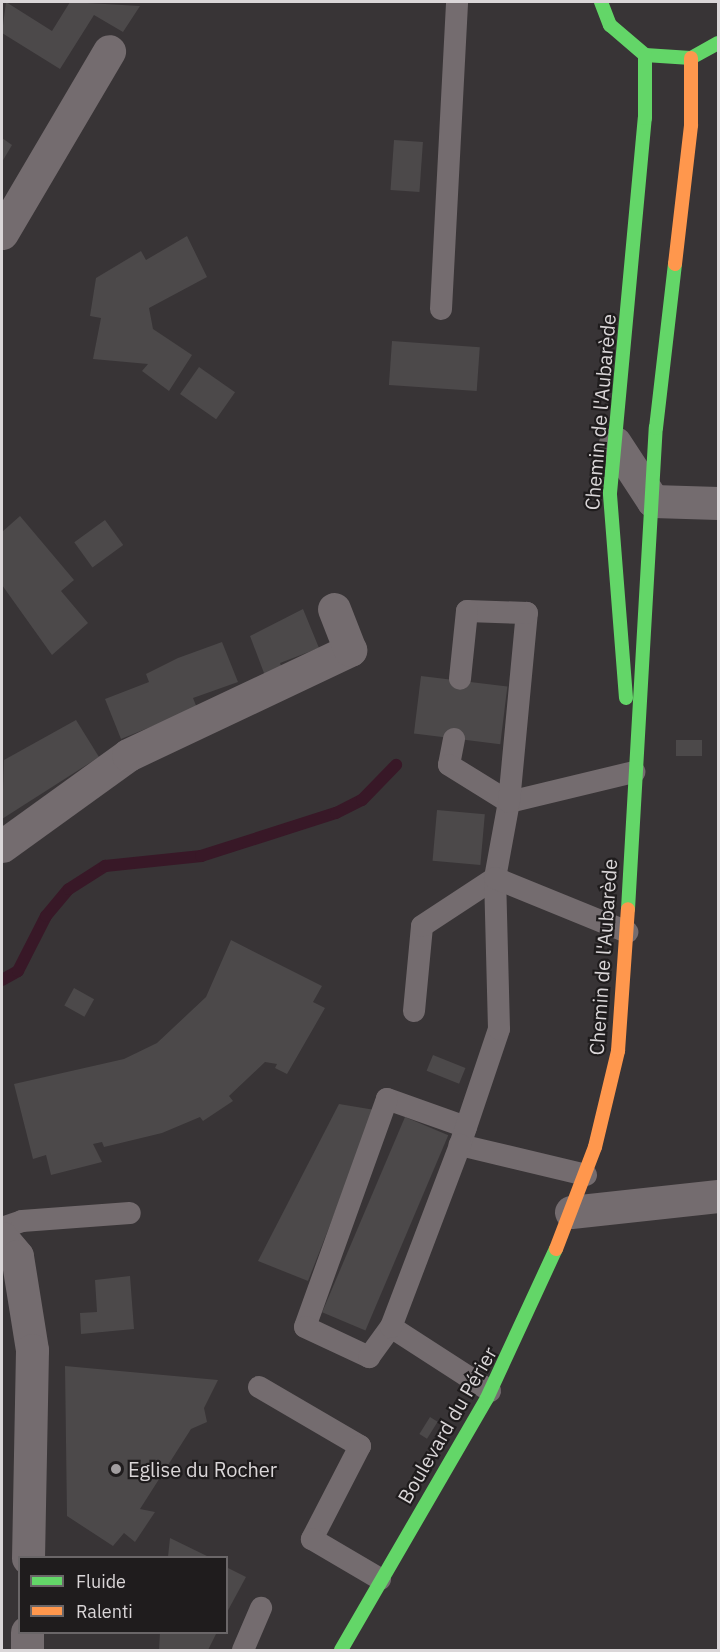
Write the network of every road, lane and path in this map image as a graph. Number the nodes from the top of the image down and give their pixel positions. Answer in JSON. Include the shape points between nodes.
{"nodes":[{"id":1,"x":457,"y":2,"type":"edge"},
{"id":2,"x":601,"y":2,"type":"edge"},
{"id":3,"x":718,"y":43,"type":"edge"},
{"id":4,"x":109,"y":51,"type":"dead end"},
{"id":5,"x":645,"y":55,"type":"junction"},
{"id":6,"x":691,"y":58,"type":"junction"},
{"id":7,"x":2,"y":233,"type":"edge"},
{"id":8,"x":441,"y":309,"type":"dead end"},
{"id":9,"x":615,"y":443,"type":"junction"},
{"id":10,"x":654,"y":501,"type":"junction"},
{"id":11,"x":718,"y":503,"type":"edge"},
{"id":12,"x":334,"y":609,"type":"dead end"},
{"id":13,"x":460,"y":679,"type":"dead end"},
{"id":14,"x":454,"y":739,"type":"dead end"},
{"id":15,"x":634,"y":772,"type":"junction"},
{"id":16,"x":509,"y":802,"type":"junction"},
{"id":17,"x":2,"y":846,"type":"edge"},
{"id":18,"x":495,"y":878,"type":"junction"},
{"id":19,"x":627,"y":932,"type":"junction"},
{"id":20,"x":414,"y":1011,"type":"dead end"},
{"id":21,"x":463,"y":1136,"type":"junction"},
{"id":22,"x":586,"y":1175,"type":"junction"},
{"id":23,"x":717,"y":1195,"type":"edge"},
{"id":24,"x":571,"y":1212,"type":"junction"},
{"id":25,"x":130,"y":1213,"type":"dead end"},
{"id":26,"x":2,"y":1228,"type":"edge"},
{"id":27,"x":2,"y":1238,"type":"edge"},
{"id":28,"x":391,"y":1327,"type":"junction"},
{"id":29,"x":259,"y":1387,"type":"dead end"},
{"id":30,"x":490,"y":1391,"type":"junction"},
{"id":31,"x":28,"y":1556,"type":"edge"},
{"id":32,"x":380,"y":1579,"type":"junction"},
{"id":33,"x":261,"y":1608,"type":"dead end"},
{"id":34,"x":27,"y":1634,"type":"edge"},
{"id":35,"x":27,"y":1650,"type":"edge"},
{"id":36,"x":243,"y":1650,"type":"edge"},
{"id":37,"x":341,"y":1650,"type":"edge"}],
"edges":[{"from":1,"to":8,"type":"lane"},
{"from":2,"to":5,"type":"street","via":[[610,25]]},
{"from":3,"to":6,"type":"street"},
{"from":4,"to":7,"type":"street"},
{"from":5,"to":6,"type":"street"},
{"from":5,"to":9,"type":"street","name":"Chemin de l'Aubarède","via":[[645,118]]},
{"from":6,"to":10,"type":"street","name":"Chemin de l'Aubarède","via":[[692,125],[656,428]]},
{"from":9,"to":10,"type":"street"},
{"from":9,"to":15,"type":"street","name":"Chemin de l'Aubarède","via":[[612,574]]},
{"from":10,"to":11,"type":"street"},
{"from":10,"to":15,"type":"street","name":"Chemin de l'Aubarède"},
{"from":12,"to":17,"type":"street","via":[[350,650],[128,754]]},
{"from":13,"to":16,"type":"lane","via":[[467,611],[527,613]]},
{"from":14,"to":16,"type":"lane","via":[[449,765]]},
{"from":15,"to":16,"type":"lane"},
{"from":15,"to":19,"type":"street","name":"Chemin de l'Aubarède"},
{"from":16,"to":18,"type":"lane"},
{"from":18,"to":19,"type":"lane"},
{"from":18,"to":20,"type":"lane","via":[[422,926]]},
{"from":18,"to":21,"type":"lane","via":[[499,1029]]},
{"from":19,"to":22,"type":"street","name":"Chemin de l'Aubarède","via":[[618,1051]]},
{"from":21,"to":22,"type":"lane"},
{"from":21,"to":28,"type":"lane"},
{"from":21,"to":28,"type":"lane","via":[[387,1099],[305,1327],[369,1357]]},
{"from":22,"to":24,"type":"street","name":"Chemin de l'Aubarède"},
{"from":23,"to":24,"type":"street"},
{"from":24,"to":30,"type":"street","name":"Boulevard du Périer","via":[[541,1290]]},
{"from":25,"to":26,"type":"lane","via":[[22,1221]]},
{"from":27,"to":31,"type":"street","via":[[17,1256],[32,1350]]},
{"from":28,"to":30,"type":"lane"},
{"from":29,"to":32,"type":"lane","via":[[360,1446],[312,1539]]},
{"from":30,"to":32,"type":"street","name":"Boulevard du Périer"},
{"from":32,"to":37,"type":"street","name":"Boulevard du Périer"},
{"from":33,"to":36,"type":"lane"},
{"from":34,"to":35,"type":"street"}]}
